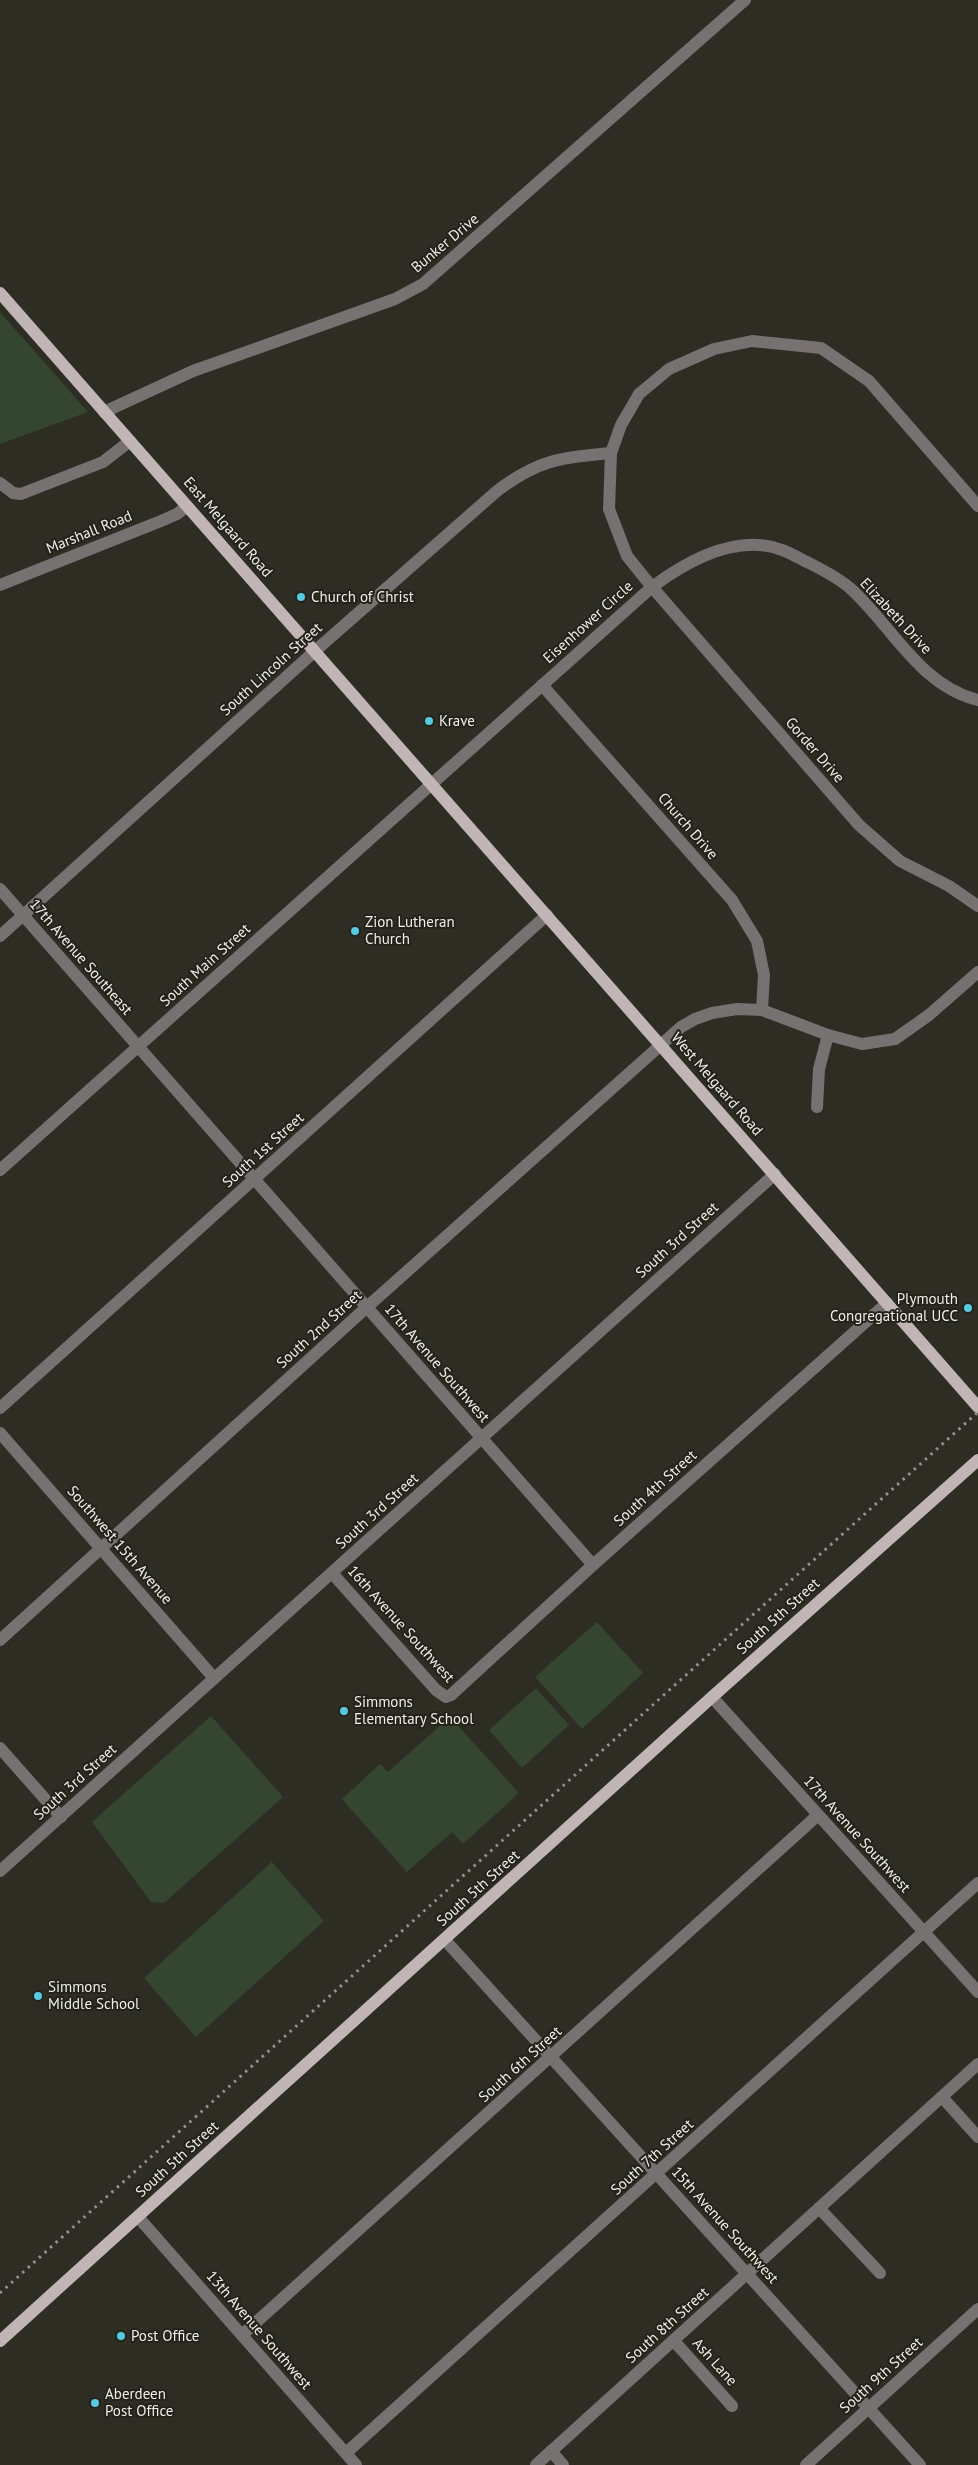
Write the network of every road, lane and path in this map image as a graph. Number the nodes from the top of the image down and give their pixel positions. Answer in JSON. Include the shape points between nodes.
{"nodes":[{"id":1,"x":745,"y":0,"type":"edge"},
{"id":2,"x":0,"y":293,"type":"edge"},
{"id":3,"x":104,"y":412,"type":"junction"},
{"id":4,"x":130,"y":441,"type":"junction"},
{"id":5,"x":611,"y":453,"type":"junction"},
{"id":6,"x":0,"y":483,"type":"edge"},
{"id":7,"x":187,"y":506,"type":"junction"},
{"id":8,"x":978,"y":506,"type":"edge"},
{"id":9,"x":0,"y":585,"type":"edge"},
{"id":10,"x":652,"y":588,"type":"junction"},
{"id":11,"x":315,"y":651,"type":"junction"},
{"id":12,"x":542,"y":685,"type":"junction"},
{"id":13,"x":978,"y":700,"type":"edge"},
{"id":14,"x":432,"y":783,"type":"junction"},
{"id":15,"x":0,"y":889,"type":"edge"},
{"id":16,"x":978,"y":906,"type":"edge"},
{"id":17,"x":547,"y":914,"type":"junction"},
{"id":18,"x":23,"y":915,"type":"junction"},
{"id":19,"x":0,"y":936,"type":"edge"},
{"id":20,"x":978,"y":972,"type":"edge"},
{"id":21,"x":762,"y":1010,"type":"junction"},
{"id":22,"x":828,"y":1034,"type":"junction"},
{"id":23,"x":662,"y":1045,"type":"junction"},
{"id":24,"x":138,"y":1047,"type":"junction"},
{"id":25,"x":817,"y":1107,"type":"dead end"},
{"id":26,"x":0,"y":1170,"type":"edge"},
{"id":27,"x":775,"y":1174,"type":"junction"},
{"id":28,"x":254,"y":1179,"type":"junction"},
{"id":29,"x":887,"y":1303,"type":"junction"},
{"id":30,"x":367,"y":1307,"type":"junction"},
{"id":31,"x":978,"y":1406,"type":"edge"},
{"id":32,"x":0,"y":1408,"type":"edge"},
{"id":33,"x":0,"y":1433,"type":"edge"},
{"id":34,"x":482,"y":1438,"type":"junction"},
{"id":35,"x":978,"y":1460,"type":"edge"},
{"id":36,"x":101,"y":1548,"type":"junction"},
{"id":37,"x":593,"y":1565,"type":"junction"},
{"id":38,"x":332,"y":1573,"type":"junction"},
{"id":39,"x":0,"y":1640,"type":"edge"},
{"id":40,"x":214,"y":1678,"type":"junction"},
{"id":41,"x":712,"y":1697,"type":"junction"},
{"id":42,"x":446,"y":1698,"type":"joint"},
{"id":43,"x":0,"y":1748,"type":"edge"},
{"id":44,"x":818,"y":1815,"type":"junction"},
{"id":45,"x":61,"y":1817,"type":"junction"},
{"id":46,"x":0,"y":1871,"type":"edge"},
{"id":47,"x":978,"y":1883,"type":"edge"},
{"id":48,"x":923,"y":1932,"type":"junction"},
{"id":49,"x":445,"y":1940,"type":"junction"},
{"id":50,"x":978,"y":1992,"type":"edge"},
{"id":51,"x":551,"y":2058,"type":"junction"},
{"id":52,"x":978,"y":2064,"type":"edge"},
{"id":53,"x":942,"y":2097,"type":"junction"},
{"id":54,"x":978,"y":2137,"type":"edge"},
{"id":55,"x":657,"y":2174,"type":"junction"},
{"id":56,"x":819,"y":2208,"type":"junction"},
{"id":57,"x":138,"y":2216,"type":"junction"},
{"id":58,"x":747,"y":2273,"type":"junction"},
{"id":59,"x":880,"y":2273,"type":"dead end"},
{"id":60,"x":977,"y":2312,"type":"edge"},
{"id":61,"x":242,"y":2335,"type":"junction"},
{"id":62,"x":0,"y":2341,"type":"edge"},
{"id":63,"x":674,"y":2341,"type":"junction"},
{"id":64,"x":732,"y":2406,"type":"dead end"},
{"id":65,"x":868,"y":2408,"type":"junction"},
{"id":66,"x":551,"y":2452,"type":"junction"},
{"id":67,"x":346,"y":2453,"type":"junction"},
{"id":68,"x":356,"y":2465,"type":"edge"},
{"id":69,"x":536,"y":2465,"type":"edge"},
{"id":70,"x":563,"y":2465,"type":"edge"},
{"id":71,"x":806,"y":2465,"type":"edge"},
{"id":72,"x":920,"y":2465,"type":"edge"}],
"edges":[{"from":1,"to":3,"type":"street","name":"Bunker Drive","via":[[424,284],[395,299],[193,371]]},
{"from":2,"to":3,"type":"main road","name":"East Melgaard Road"},
{"from":3,"to":4,"type":"main road","name":"East Melgaard Road"},
{"from":4,"to":6,"type":"street","via":[[103,462],[21,494],[13,493]]},
{"from":4,"to":7,"type":"main road","name":"East Melgaard Road"},
{"from":5,"to":8,"type":"street","name":"Eisenhower Circle","via":[[621,425],[640,394],[669,369],[714,349],[752,341],[821,348],[869,381]]},
{"from":5,"to":10,"type":"street","name":"Eisenhower Circle","via":[[609,509],[627,556]]},
{"from":5,"to":11,"type":"street","name":"South Lincoln Street","via":[[546,462],[521,473]]},
{"from":7,"to":9,"type":"street","name":"Marshall Road","via":[[161,521]]},
{"from":7,"to":11,"type":"main road","name":"East Melgaard Road"},
{"from":10,"to":12,"type":"street","name":"Eisenhower Circle"},
{"from":10,"to":13,"type":"street","name":"Elizabeth Drive","via":[[697,559],[727,547],[754,545],[780,549],[850,588],[921,667],[944,685]]},
{"from":10,"to":16,"type":"street","name":"Gorder Drive","via":[[859,825],[900,861],[949,886]]},
{"from":11,"to":14,"type":"main road","name":"East Melgaard Road"},
{"from":11,"to":18,"type":"street","name":"South Lincoln Street"},
{"from":12,"to":14,"type":"street","name":"Eisenhower Circle"},
{"from":12,"to":21,"type":"street","name":"Church Drive","via":[[732,900],[757,941],[764,974]]},
{"from":14,"to":17,"type":"main road","name":"West Melgaard Road"},
{"from":14,"to":24,"type":"street","name":"South Main Street"},
{"from":15,"to":18,"type":"street","name":"17th Avenue Southeast"},
{"from":17,"to":23,"type":"main road","name":"West Melgaard Road"},
{"from":17,"to":28,"type":"street","name":"South 1st Street"},
{"from":18,"to":19,"type":"street","name":"South Lincoln Street"},
{"from":18,"to":24,"type":"street","name":"17th Avenue Southeast"},
{"from":20,"to":22,"type":"street","via":[[895,1038],[862,1044]]},
{"from":21,"to":22,"type":"street"},
{"from":21,"to":23,"type":"street","via":[[738,1008],[695,1018]]},
{"from":22,"to":25,"type":"street","via":[[819,1069]]},
{"from":23,"to":27,"type":"main road","name":"West Melgaard Road"},
{"from":23,"to":30,"type":"street","name":"South 2nd Street"},
{"from":24,"to":26,"type":"street","name":"South Main Street"},
{"from":24,"to":28,"type":"street","name":"17th Avenue Southwest"},
{"from":27,"to":29,"type":"main road","name":"West Melgaard Road"},
{"from":27,"to":34,"type":"street","name":"South 3rd Street"},
{"from":28,"to":30,"type":"street","name":"17th Avenue Southwest"},
{"from":28,"to":32,"type":"street","name":"South 1st Street"},
{"from":29,"to":31,"type":"main road","name":"West Melgaard Road"},
{"from":29,"to":37,"type":"street","name":"South 4th Street"},
{"from":30,"to":34,"type":"street","name":"17th Avenue Southwest"},
{"from":30,"to":36,"type":"street","name":"South 2nd Street"},
{"from":33,"to":36,"type":"street","name":"Southwest 15th Avenue"},
{"from":34,"to":37,"type":"street","name":"17th Avenue Southwest"},
{"from":34,"to":38,"type":"street","name":"South 3rd Street"},
{"from":35,"to":41,"type":"main road","name":"South 5th Street"},
{"from":36,"to":39,"type":"street","name":"South 2nd Street"},
{"from":36,"to":40,"type":"street","name":"Southwest 15th Avenue"},
{"from":37,"to":42,"type":"street","name":"South 4th Street"},
{"from":38,"to":40,"type":"street","name":"South 3rd Street"},
{"from":38,"to":42,"type":"street","name":"16th Avenue Southwest"},
{"from":40,"to":45,"type":"street","name":"South 3rd Street"},
{"from":41,"to":44,"type":"street","name":"17th Avenue Southwest"},
{"from":41,"to":49,"type":"main road","name":"South 5th Street"},
{"from":43,"to":45,"type":"street"},
{"from":44,"to":48,"type":"street","name":"17th Avenue Southwest"},
{"from":44,"to":51,"type":"street","name":"South 6th Street"},
{"from":45,"to":46,"type":"street","name":"South 3rd Street"},
{"from":47,"to":48,"type":"street","name":"South 7th Street"},
{"from":48,"to":50,"type":"street","name":"17th Avenue Southwest"},
{"from":48,"to":55,"type":"street","name":"South 7th Street"},
{"from":49,"to":51,"type":"street","name":"15th Avenue Southwest"},
{"from":49,"to":57,"type":"main road","name":"South 5th Street"},
{"from":51,"to":55,"type":"street","name":"15th Avenue Southwest"},
{"from":51,"to":61,"type":"street","name":"South 6th Street"},
{"from":52,"to":53,"type":"street","name":"South 8th Street"},
{"from":53,"to":54,"type":"street"},
{"from":53,"to":56,"type":"street","name":"South 8th Street"},
{"from":55,"to":58,"type":"street","name":"15th Avenue Southwest"},
{"from":55,"to":67,"type":"street","name":"South 7th Street"},
{"from":56,"to":58,"type":"street","name":"South 8th Street"},
{"from":56,"to":59,"type":"street"},
{"from":57,"to":61,"type":"street","name":"13th Avenue Southwest"},
{"from":57,"to":62,"type":"main road","name":"South 5th Street"},
{"from":58,"to":63,"type":"street","name":"South 8th Street"},
{"from":58,"to":65,"type":"street","name":"15th Avenue Southwest"},
{"from":60,"to":65,"type":"street","name":"South 9th Street"},
{"from":61,"to":67,"type":"street","name":"13th Avenue Southwest"},
{"from":63,"to":64,"type":"street","name":"Ash Lane"},
{"from":63,"to":66,"type":"street","name":"South 8th Street"},
{"from":65,"to":71,"type":"street","name":"South 9th Street"},
{"from":65,"to":72,"type":"street","name":"15th Avenue Southwest"},
{"from":66,"to":69,"type":"street","name":"South 8th Street"},
{"from":66,"to":70,"type":"street"},
{"from":67,"to":68,"type":"street","name":"13th Avenue Southwest"}]}
